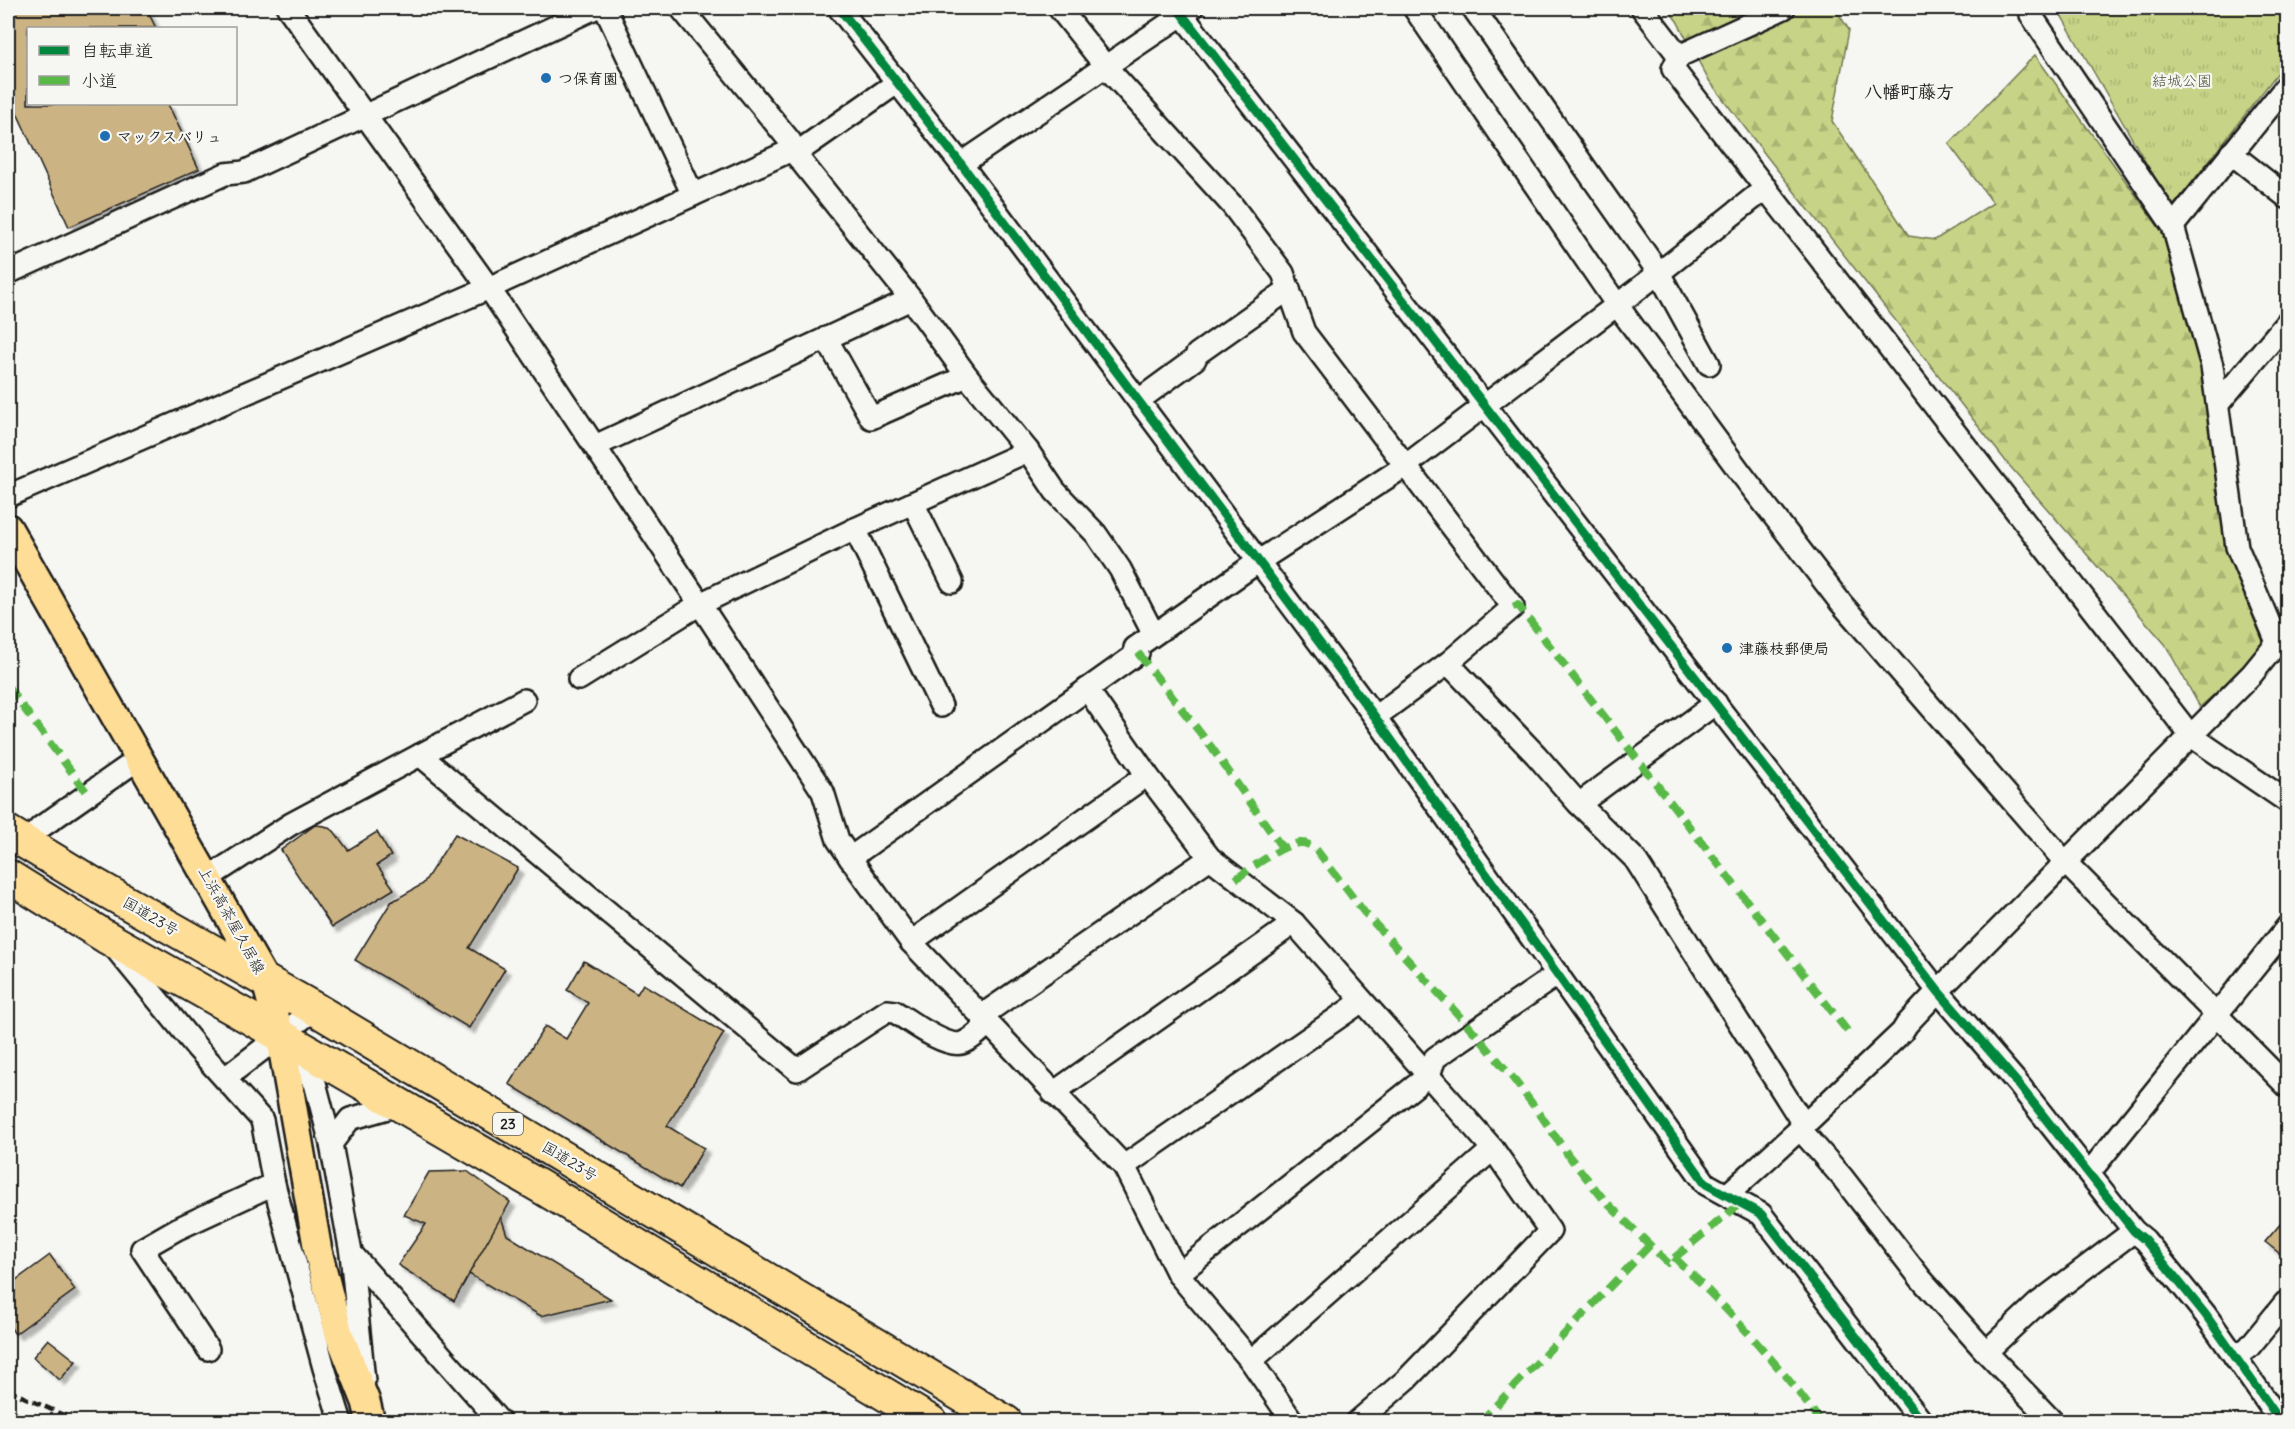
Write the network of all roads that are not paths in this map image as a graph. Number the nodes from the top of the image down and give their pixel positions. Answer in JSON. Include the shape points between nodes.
{"nodes":[{"id":1,"x":288,"y":8,"type":"edge"},
{"id":2,"x":594,"y":8,"type":"edge"},
{"id":3,"x":605,"y":8,"type":"edge"},
{"id":4,"x":681,"y":8,"type":"edge"},
{"id":5,"x":839,"y":8,"type":"edge"},
{"id":6,"x":1059,"y":8,"type":"edge"},
{"id":7,"x":1414,"y":8,"type":"edge"},
{"id":8,"x":1473,"y":8,"type":"edge"},
{"id":9,"x":1642,"y":8,"type":"edge"},
{"id":10,"x":1784,"y":8,"type":"edge"},
{"id":11,"x":1184,"y":10,"type":"edge"},
{"id":12,"x":2031,"y":15,"type":"dead end"},
{"id":13,"x":1679,"y":56,"type":"junction"},
{"id":14,"x":1106,"y":67,"type":"junction"},
{"id":15,"x":898,"y":82,"type":"junction"},
{"id":16,"x":2288,"y":84,"type":"edge"},
{"id":17,"x":364,"y":115,"type":"junction"},
{"id":18,"x":794,"y":152,"type":"junction"},
{"id":19,"x":2231,"y":153,"type":"junction"},
{"id":20,"x":962,"y":164,"type":"junction"},
{"id":21,"x":1766,"y":188,"type":"junction"},
{"id":22,"x":693,"y":195,"type":"junction"},
{"id":23,"x":2288,"y":198,"type":"edge"},
{"id":24,"x":2173,"y":226,"type":"junction"},
{"id":25,"x":8,"y":273,"type":"edge"},
{"id":26,"x":1659,"y":273,"type":"junction"},
{"id":27,"x":489,"y":288,"type":"junction"},
{"id":28,"x":1289,"y":289,"type":"junction"},
{"id":29,"x":911,"y":299,"type":"junction"},
{"id":30,"x":1617,"y":305,"type":"junction"},
{"id":31,"x":2288,"y":321,"type":"edge"},
{"id":32,"x":826,"y":338,"type":"junction"},
{"id":33,"x":1709,"y":364,"type":"dead end"},
{"id":34,"x":967,"y":376,"type":"junction"},
{"id":35,"x":1138,"y":400,"type":"junction"},
{"id":36,"x":2218,"y":404,"type":"junction"},
{"id":37,"x":1485,"y":405,"type":"junction"},
{"id":38,"x":595,"y":446,"type":"junction"},
{"id":39,"x":1028,"y":451,"type":"junction"},
{"id":40,"x":1405,"y":466,"type":"junction"},
{"id":41,"x":8,"y":496,"type":"edge"},
{"id":42,"x":913,"y":503,"type":"junction"},
{"id":43,"x":8,"y":528,"type":"edge"},
{"id":44,"x":855,"y":529,"type":"junction"},
{"id":45,"x":1259,"y":561,"type":"junction"},
{"id":46,"x":952,"y":582,"type":"dead end"},
{"id":47,"x":700,"y":604,"type":"junction"},
{"id":48,"x":1153,"y":633,"type":"junction"},
{"id":49,"x":2282,"y":636,"type":"edge"},
{"id":50,"x":1448,"y":663,"type":"junction"},
{"id":51,"x":579,"y":679,"type":"dead end"},
{"id":52,"x":1087,"y":689,"type":"junction"},
{"id":53,"x":525,"y":700,"type":"dead end"},
{"id":54,"x":1716,"y":703,"type":"junction"},
{"id":55,"x":941,"y":706,"type":"dead end"},
{"id":56,"x":1375,"y":717,"type":"junction"},
{"id":57,"x":2190,"y":735,"type":"junction"},
{"id":58,"x":420,"y":755,"type":"junction"},
{"id":59,"x":140,"y":758,"type":"junction"},
{"id":60,"x":1147,"y":775,"type":"junction"},
{"id":61,"x":2288,"y":802,"type":"edge"},
{"id":62,"x":1579,"y":804,"type":"junction"},
{"id":63,"x":17,"y":838,"type":"edge"},
{"id":64,"x":850,"y":858,"type":"junction"},
{"id":65,"x":1210,"y":858,"type":"junction"},
{"id":66,"x":2065,"y":862,"type":"junction"},
{"id":67,"x":8,"y":876,"type":"edge"},
{"id":68,"x":208,"y":878,"type":"junction"},
{"id":69,"x":1293,"y":923,"type":"junction"},
{"id":70,"x":2288,"y":926,"type":"edge"},
{"id":71,"x":106,"y":938,"type":"junction"},
{"id":72,"x":911,"y":942,"type":"junction"},
{"id":73,"x":1558,"y":974,"type":"junction"},
{"id":74,"x":266,"y":982,"type":"junction"},
{"id":75,"x":1938,"y":991,"type":"junction"},
{"id":76,"x":1362,"y":1001,"type":"junction"},
{"id":77,"x":315,"y":1010,"type":"junction"},
{"id":78,"x":2217,"y":1017,"type":"junction"},
{"id":79,"x":985,"y":1020,"type":"junction"},
{"id":80,"x":280,"y":1035,"type":"junction"},
{"id":81,"x":1429,"y":1075,"type":"junction"},
{"id":82,"x":225,"y":1078,"type":"junction"},
{"id":83,"x":2288,"y":1087,"type":"edge"},
{"id":84,"x":1053,"y":1093,"type":"junction"},
{"id":85,"x":398,"y":1105,"type":"junction"},
{"id":86,"x":1802,"y":1127,"type":"junction"},
{"id":87,"x":331,"y":1144,"type":"junction"},
{"id":88,"x":1493,"y":1149,"type":"junction"},
{"id":89,"x":1124,"y":1166,"type":"junction"},
{"id":90,"x":2089,"y":1173,"type":"junction"},
{"id":91,"x":274,"y":1184,"type":"junction"},
{"id":92,"x":1727,"y":1195,"type":"junction"},
{"id":93,"x":2134,"y":1231,"type":"junction"},
{"id":94,"x":351,"y":1253,"type":"junction"},
{"id":95,"x":1179,"y":1274,"type":"junction"},
{"id":96,"x":2285,"y":1303,"type":"dead end"},
{"id":97,"x":208,"y":1349,"type":"dead end"},
{"id":98,"x":1986,"y":1352,"type":"junction"},
{"id":99,"x":2235,"y":1357,"type":"junction"},
{"id":100,"x":1251,"y":1360,"type":"junction"},
{"id":101,"x":369,"y":1412,"type":"edge"},
{"id":102,"x":2049,"y":1420,"type":"edge"},
{"id":103,"x":341,"y":1422,"type":"edge"},
{"id":104,"x":500,"y":1422,"type":"edge"},
{"id":105,"x":931,"y":1422,"type":"edge"},
{"id":106,"x":1006,"y":1422,"type":"edge"},
{"id":107,"x":1293,"y":1422,"type":"edge"},
{"id":108,"x":1357,"y":1422,"type":"edge"},
{"id":109,"x":1922,"y":1422,"type":"edge"},
{"id":110,"x":2281,"y":1422,"type":"edge"}],
"edges":[{"from":1,"to":17,"type":"street"},
{"from":2,"to":17,"type":"street"},
{"from":3,"to":22,"type":"street"},
{"from":4,"to":18,"type":"street","via":[[790,141]]},
{"from":5,"to":15,"type":"street"},
{"from":6,"to":14,"type":"street"},
{"from":7,"to":30,"type":"street"},
{"from":8,"to":26,"type":"street"},
{"from":9,"to":13,"type":"street"},
{"from":10,"to":13,"type":"street"},
{"from":11,"to":14,"type":"street"},
{"from":11,"to":37,"type":"street"},
{"from":12,"to":24,"type":"street"},
{"from":13,"to":21,"type":"street","via":[[1674,69]]},
{"from":14,"to":20,"type":"street"},
{"from":14,"to":28,"type":"street","via":[[1232,205],[1283,273]]},
{"from":15,"to":18,"type":"street"},
{"from":15,"to":20,"type":"street"},
{"from":16,"to":19,"type":"street"},
{"from":17,"to":25,"type":"street","via":[[244,172],[225,174]]},
{"from":17,"to":27,"type":"street"},
{"from":18,"to":22,"type":"street"},
{"from":18,"to":29,"type":"street"},
{"from":19,"to":23,"type":"street"},
{"from":19,"to":24,"type":"street"},
{"from":20,"to":35,"type":"street"},
{"from":21,"to":26,"type":"street"},
{"from":21,"to":57,"type":"street"},
{"from":22,"to":27,"type":"street"},
{"from":24,"to":36,"type":"street","via":[[2212,366]]},
{"from":26,"to":30,"type":"street"},
{"from":26,"to":33,"type":"street"},
{"from":27,"to":38,"type":"street"},
{"from":27,"to":41,"type":"street"},
{"from":28,"to":35,"type":"street"},
{"from":28,"to":40,"type":"street","via":[[1304,332]]},
{"from":29,"to":32,"type":"street"},
{"from":29,"to":34,"type":"street"},
{"from":30,"to":37,"type":"street"},
{"from":30,"to":66,"type":"street","via":[[1841,603]]},
{"from":31,"to":36,"type":"street"},
{"from":32,"to":34,"type":"street","via":[[871,418]]},
{"from":32,"to":38,"type":"street"},
{"from":34,"to":39,"type":"street"},
{"from":35,"to":45,"type":"street"},
{"from":36,"to":49,"type":"street","via":[[2237,547]]},
{"from":37,"to":40,"type":"street"},
{"from":37,"to":54,"type":"street"},
{"from":38,"to":47,"type":"street"},
{"from":39,"to":42,"type":"street"},
{"from":39,"to":48,"type":"street","via":[[1055,491],[1096,534],[1120,569]]},
{"from":40,"to":45,"type":"street"},
{"from":40,"to":50,"type":"street","via":[[1513,607]]},
{"from":42,"to":44,"type":"street"},
{"from":42,"to":46,"type":"street"},
{"from":43,"to":59,"type":"main road","name":"上浜高茶屋久居線"},
{"from":44,"to":47,"type":"street"},
{"from":44,"to":55,"type":"street"},
{"from":45,"to":48,"type":"street"},
{"from":45,"to":56,"type":"street"},
{"from":47,"to":51,"type":"street"},
{"from":47,"to":64,"type":"street","via":[[823,792],[838,840]]},
{"from":48,"to":52,"type":"street"},
{"from":49,"to":57,"type":"street","via":[[2252,674]]},
{"from":50,"to":56,"type":"street"},
{"from":50,"to":62,"type":"street"},
{"from":52,"to":60,"type":"street"},
{"from":52,"to":64,"type":"street"},
{"from":53,"to":58,"type":"street"},
{"from":54,"to":62,"type":"street"},
{"from":54,"to":75,"type":"street"},
{"from":56,"to":73,"type":"street"},
{"from":57,"to":61,"type":"street"},
{"from":57,"to":66,"type":"street"},
{"from":58,"to":68,"type":"street","via":[[291,824]]},
{"from":58,"to":79,"type":"street","via":[[797,1070],[887,1011],[954,1044],[968,1040]]},
{"from":59,"to":63,"type":"street","via":[[41,827]]},
{"from":59,"to":68,"type":"main road","name":"上浜高茶屋久居線"},
{"from":60,"to":65,"type":"street"},
{"from":60,"to":72,"type":"street"},
{"from":62,"to":86,"type":"street","via":[[1635,859]]},
{"from":63,"to":74,"type":"highway","name":"国道23号","number":"23"},
{"from":64,"to":72,"type":"street"},
{"from":65,"to":69,"type":"street"},
{"from":65,"to":79,"type":"street"},
{"from":66,"to":75,"type":"street"},
{"from":66,"to":78,"type":"street"},
{"from":67,"to":71,"type":"highway","number":"23"},
{"from":68,"to":74,"type":"main road","name":"上浜高茶屋久居線"},
{"from":69,"to":76,"type":"street"},
{"from":69,"to":84,"type":"street"},
{"from":70,"to":78,"type":"street"},
{"from":71,"to":80,"type":"highway","number":"23"},
{"from":71,"to":82,"type":"street"},
{"from":72,"to":79,"type":"street"},
{"from":73,"to":81,"type":"street","via":[[1435,1058]]},
{"from":73,"to":92,"type":"street","via":[[1706,1184]]},
{"from":74,"to":77,"type":"highway","name":"国道23号","number":"23"},
{"from":74,"to":80,"type":"main road","name":"上浜高茶屋久居線"},
{"from":75,"to":86,"type":"street","via":[[1902,1032]]},
{"from":75,"to":90,"type":"street"},
{"from":76,"to":81,"type":"street"},
{"from":76,"to":89,"type":"street"},
{"from":77,"to":80,"type":"street"},
{"from":77,"to":106,"type":"highway","name":"国道23号","number":"23"},
{"from":78,"to":83,"type":"street"},
{"from":78,"to":90,"type":"street"},
{"from":79,"to":84,"type":"street"},
{"from":80,"to":82,"type":"street"},
{"from":80,"to":85,"type":"highway","number":"23"},
{"from":80,"to":87,"type":"street","via":[[315,1083]]},
{"from":80,"to":101,"type":"main road","name":"上浜高茶屋久居線","via":[[318,1251],[339,1334]]},
{"from":81,"to":88,"type":"street"},
{"from":81,"to":95,"type":"street"},
{"from":82,"to":91,"type":"street","via":[[262,1120]]},
{"from":84,"to":89,"type":"street"},
{"from":85,"to":87,"type":"street","via":[[350,1119]]},
{"from":85,"to":105,"type":"highway","number":"23"},
{"from":86,"to":92,"type":"street"},
{"from":86,"to":98,"type":"street","via":[[1921,1279]]},
{"from":87,"to":94,"type":"street"},
{"from":88,"to":100,"type":"street"},
{"from":88,"to":108,"type":"street","via":[[1550,1231],[1407,1379]]},
{"from":89,"to":95,"type":"street"},
{"from":90,"to":93,"type":"street"},
{"from":91,"to":97,"type":"street","via":[[177,1228],[142,1249]]},
{"from":91,"to":103,"type":"street"},
{"from":92,"to":109,"type":"street","via":[[1761,1214]]},
{"from":93,"to":98,"type":"street","via":[[2037,1304]]},
{"from":93,"to":99,"type":"street","via":[[2205,1314]]},
{"from":94,"to":101,"type":"street"},
{"from":94,"to":104,"type":"street"},
{"from":95,"to":100,"type":"street"},
{"from":96,"to":99,"type":"street","via":[[2249,1347]]},
{"from":98,"to":102,"type":"street"},
{"from":99,"to":110,"type":"street"},
{"from":100,"to":107,"type":"street"}]}
